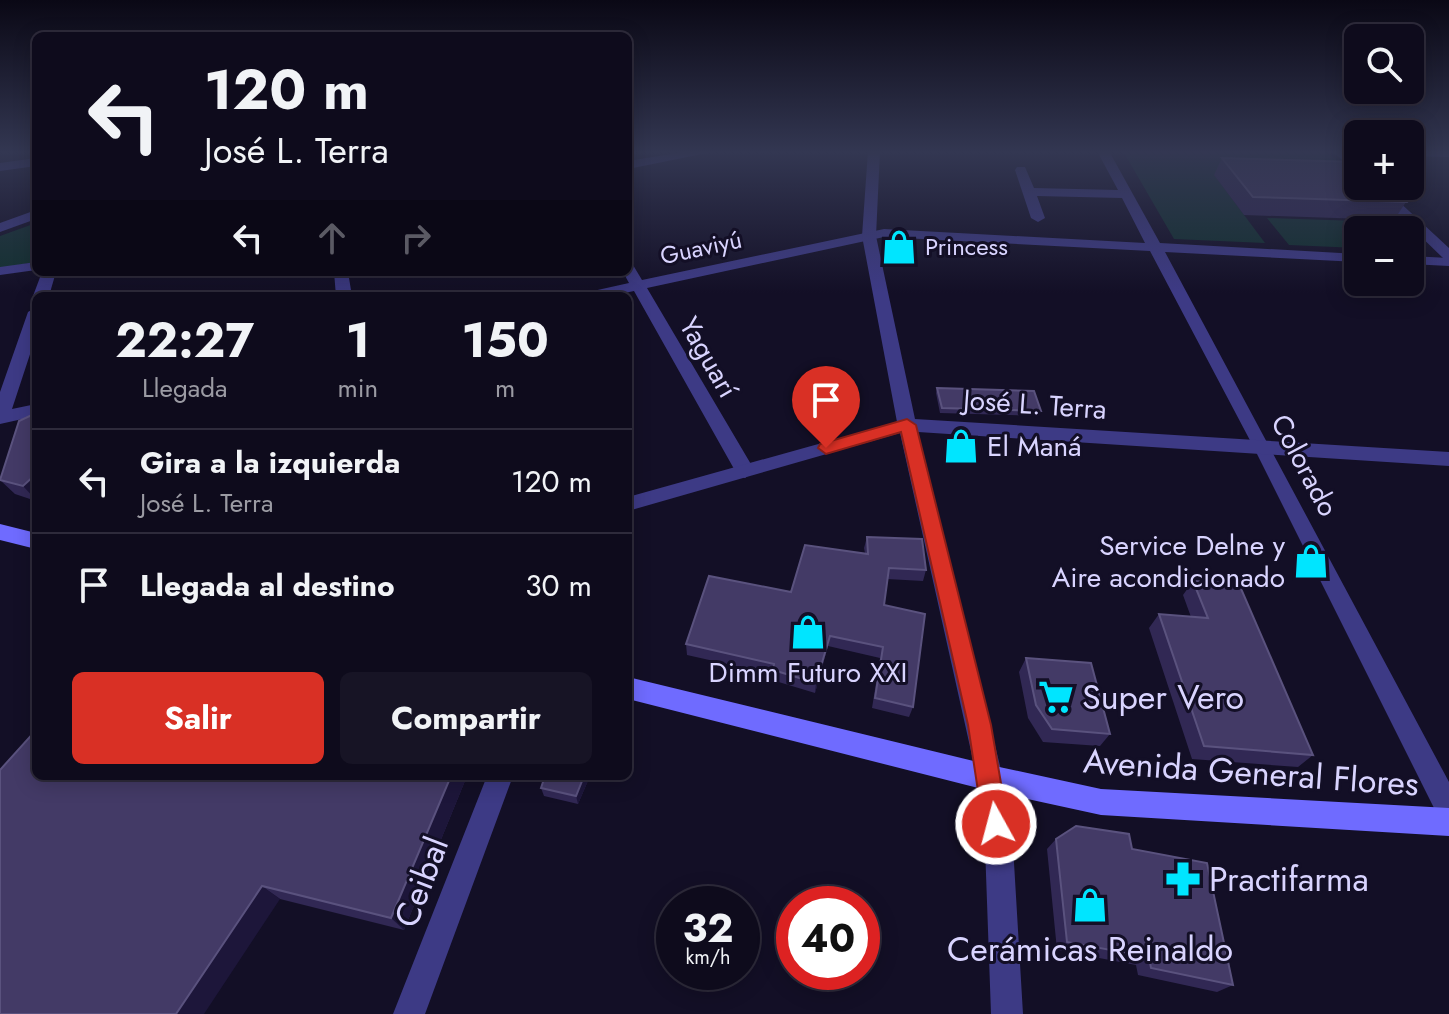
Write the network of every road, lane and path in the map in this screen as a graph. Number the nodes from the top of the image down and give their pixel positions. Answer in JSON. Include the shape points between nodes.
{"nodes":[{"id":1,"x":871,"y":198,"type":"edge"},
{"id":2,"x":1031,"y":198,"type":"edge"},
{"id":3,"x":1129,"y":198,"type":"edge"},
{"id":4,"x":1390,"y":200,"type":"edge"},
{"id":5,"x":32,"y":216,"type":"edge"},
{"id":6,"x":1038,"y":218,"type":"dead end"},
{"id":7,"x":0,"y":228,"type":"edge"},
{"id":8,"x":869,"y":236,"type":"junction"},
{"id":9,"x":1155,"y":249,"type":"junction"},
{"id":10,"x":1449,"y":256,"type":"edge"},
{"id":11,"x":1344,"y":257,"type":"edge"},
{"id":12,"x":1424,"y":261,"type":"edge"},
{"id":13,"x":1449,"y":262,"type":"edge"},
{"id":14,"x":32,"y":267,"type":"edge"},
{"id":15,"x":0,"y":271,"type":"edge"},
{"id":16,"x":632,"y":276,"type":"edge"},
{"id":17,"x":637,"y":286,"type":"junction"},
{"id":18,"x":608,"y":292,"type":"edge"},
{"id":19,"x":32,"y":324,"type":"edge"},
{"id":20,"x":32,"y":411,"type":"edge"},
{"id":21,"x":0,"y":418,"type":"edge"},
{"id":22,"x":907,"y":425,"type":"junction"},
{"id":23,"x":1262,"y":446,"type":"junction"},
{"id":24,"x":1449,"y":459,"type":"edge"},
{"id":25,"x":745,"y":471,"type":"junction"},
{"id":26,"x":632,"y":503,"type":"edge"},
{"id":27,"x":0,"y":532,"type":"edge"},
{"id":28,"x":32,"y":540,"type":"edge"},
{"id":29,"x":632,"y":689,"type":"edge"},
{"id":30,"x":990,"y":778,"type":"junction"},
{"id":31,"x":498,"y":780,"type":"edge"},
{"id":32,"x":1449,"y":809,"type":"edge"},
{"id":33,"x":1449,"y":822,"type":"edge"},
{"id":34,"x":409,"y":1014,"type":"edge"},
{"id":35,"x":1007,"y":1014,"type":"edge"}],
"edges":[{"from":1,"to":8,"type":"street"},
{"from":2,"to":6,"type":"street"},
{"from":3,"to":9,"type":"street","name":"Colorado"},
{"from":4,"to":10,"type":"street"},
{"from":5,"to":7,"type":"street"},
{"from":8,"to":9,"type":"street","name":"Guaviyú"},
{"from":8,"to":17,"type":"street","name":"Guaviyú"},
{"from":8,"to":22,"type":"street"},
{"from":9,"to":11,"type":"street","name":"Guaviyú"},
{"from":9,"to":23,"type":"street","name":"Colorado"},
{"from":12,"to":13,"type":"street"},
{"from":14,"to":15,"type":"street"},
{"from":16,"to":17,"type":"street","name":"Yaguarí"},
{"from":17,"to":18,"type":"street","name":"Guaviyú"},
{"from":17,"to":25,"type":"street","name":"Yaguarí"},
{"from":19,"to":21,"type":"street"},
{"from":20,"to":21,"type":"street"},
{"from":22,"to":23,"type":"street","name":"José L. Terra"},
{"from":22,"to":25,"type":"street","name":"José L. Terra"},
{"from":22,"to":30,"type":"street"},
{"from":23,"to":24,"type":"street","name":"José L. Terra"},
{"from":23,"to":32,"type":"street","name":"Colorado"},
{"from":25,"to":26,"type":"street","name":"José L. Terra"},
{"from":27,"to":28,"type":"main road"},
{"from":29,"to":30,"type":"main road","name":"Avenida General Flores"},
{"from":30,"to":33,"type":"main road","name":"Avenida General Flores","via":[[1101,802]]},
{"from":30,"to":35,"type":"street","via":[[999,846]]},
{"from":31,"to":34,"type":"street","name":"Ceibal"}]}
